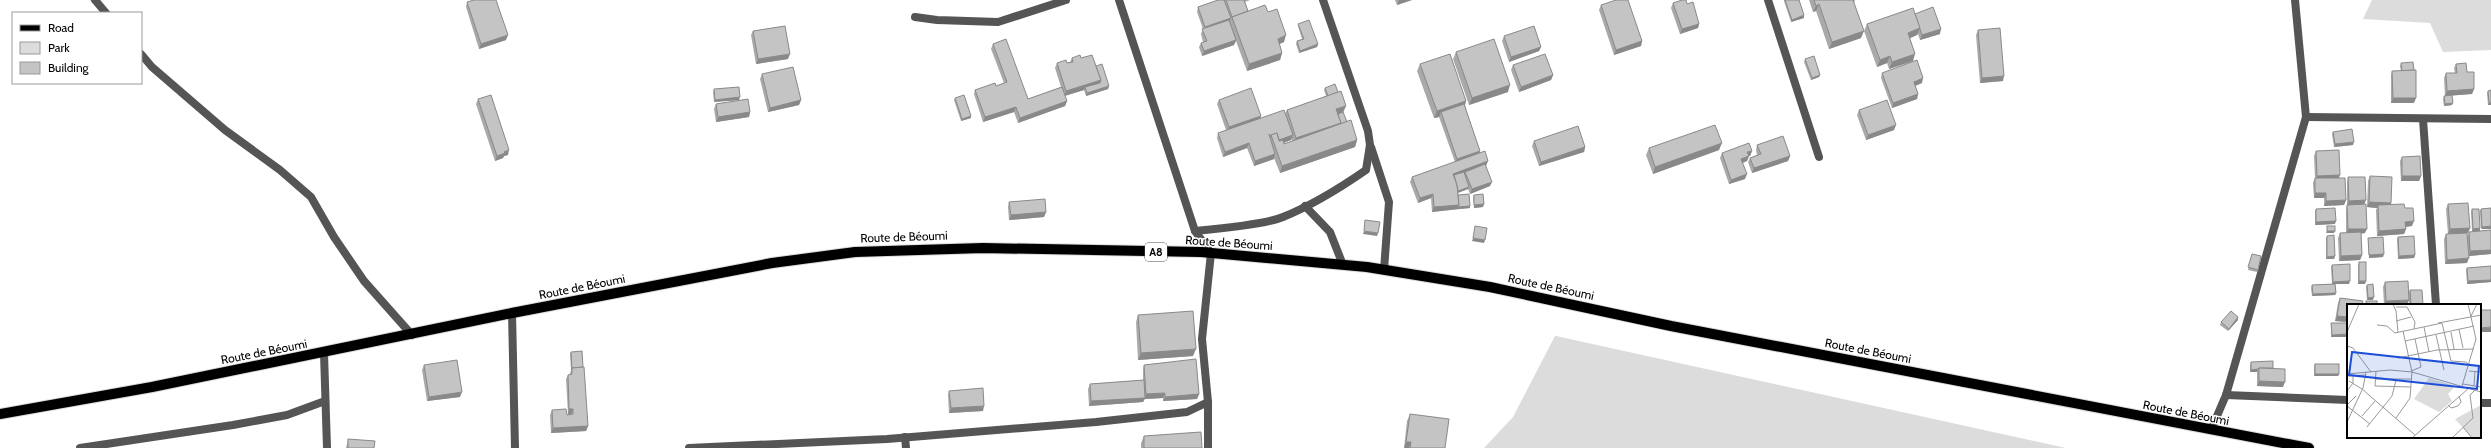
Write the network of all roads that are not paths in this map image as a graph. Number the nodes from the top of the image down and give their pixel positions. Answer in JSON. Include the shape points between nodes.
{"nodes":[{"id":1,"x":95,"y":0,"type":"edge"},
{"id":2,"x":1066,"y":0,"type":"edge"},
{"id":3,"x":1119,"y":0,"type":"edge"},
{"id":4,"x":1323,"y":0,"type":"edge"},
{"id":5,"x":1768,"y":0,"type":"edge"},
{"id":6,"x":2287,"y":0,"type":"edge"},
{"id":7,"x":2295,"y":0,"type":"edge"},
{"id":8,"x":2294,"y":9,"type":"junction"},
{"id":9,"x":105,"y":12,"type":"edge"},
{"id":10,"x":915,"y":17,"type":"dead end"},
{"id":11,"x":142,"y":55,"type":"edge"},
{"id":12,"x":2306,"y":117,"type":"junction"},
{"id":13,"x":2423,"y":119,"type":"junction"},
{"id":14,"x":2491,"y":119,"type":"edge"},
{"id":15,"x":1370,"y":145,"type":"junction"},
{"id":16,"x":1819,"y":157,"type":"dead end"},
{"id":17,"x":1305,"y":206,"type":"junction"},
{"id":18,"x":1195,"y":231,"type":"junction"},
{"id":19,"x":1211,"y":253,"type":"junction"},
{"id":20,"x":1343,"y":265,"type":"junction"},
{"id":21,"x":1384,"y":270,"type":"junction"},
{"id":22,"x":2436,"y":304,"type":"edge"},
{"id":23,"x":512,"y":313,"type":"junction"},
{"id":24,"x":412,"y":335,"type":"junction"},
{"id":25,"x":324,"y":353,"type":"junction"},
{"id":26,"x":2226,"y":395,"type":"junction"},
{"id":27,"x":2347,"y":400,"type":"edge"},
{"id":28,"x":325,"y":401,"type":"junction"},
{"id":29,"x":1208,"y":402,"type":"junction"},
{"id":30,"x":0,"y":414,"type":"edge"},
{"id":31,"x":2211,"y":430,"type":"junction"},
{"id":32,"x":905,"y":437,"type":"junction"},
{"id":33,"x":2266,"y":444,"type":"edge"},
{"id":34,"x":80,"y":448,"type":"edge"},
{"id":35,"x":327,"y":448,"type":"edge"},
{"id":36,"x":515,"y":448,"type":"edge"},
{"id":37,"x":689,"y":448,"type":"edge"},
{"id":38,"x":906,"y":448,"type":"edge"},
{"id":39,"x":1208,"y":448,"type":"edge"},
{"id":40,"x":2309,"y":448,"type":"edge"}],
"edges":[{"from":1,"to":9,"type":"street"},
{"from":2,"to":10,"type":"street","via":[[998,22]]},
{"from":3,"to":18,"type":"street"},
{"from":4,"to":15,"type":"street","via":[[1368,131]]},
{"from":5,"to":16,"type":"street"},
{"from":6,"to":8,"type":"street"},
{"from":7,"to":8,"type":"street"},
{"from":8,"to":12,"type":"street"},
{"from":11,"to":24,"type":"street","via":[[152,67],[225,130],[280,170],[311,197],[364,281]]},
{"from":12,"to":13,"type":"street"},
{"from":12,"to":26,"type":"street"},
{"from":13,"to":14,"type":"street"},
{"from":13,"to":22,"type":"street"},
{"from":15,"to":17,"type":"street","via":[[1366,170],[1340,188]]},
{"from":15,"to":21,"type":"street","via":[[1389,202]]},
{"from":17,"to":18,"type":"street","via":[[1282,218]]},
{"from":17,"to":20,"type":"street","via":[[1330,232]]},
{"from":18,"to":19,"type":"street"},
{"from":19,"to":20,"type":"main road","name":"Route de Béoumi","number":"A8"},
{"from":19,"to":23,"type":"main road","name":"Route de Béoumi","number":"A8","via":[[983,248],[855,252],[772,263]]},
{"from":19,"to":29,"type":"street","via":[[1202,339]]},
{"from":20,"to":21,"type":"main road","name":"Route de Béoumi","number":"A8"},
{"from":21,"to":31,"type":"main road","name":"Route de Béoumi","number":"A8","via":[[1490,288],[1671,326]]},
{"from":23,"to":24,"type":"main road","name":"Route de Béoumi","number":"A8"},
{"from":23,"to":36,"type":"street"},
{"from":24,"to":25,"type":"main road","name":"Route de Béoumi","number":"A8"},
{"from":25,"to":28,"type":"street"},
{"from":25,"to":30,"type":"main road","name":"Route de Béoumi","number":"A8"},
{"from":26,"to":27,"type":"street"},
{"from":26,"to":31,"type":"street"},
{"from":28,"to":34,"type":"street","via":[[286,414],[233,425]]},
{"from":28,"to":35,"type":"street"},
{"from":29,"to":32,"type":"street","via":[[1187,412],[1164,416]]},
{"from":29,"to":39,"type":"street"},
{"from":31,"to":33,"type":"main road","name":"Route de Béoumi","number":"A8"},
{"from":32,"to":37,"type":"street"},
{"from":32,"to":38,"type":"street"},
{"from":33,"to":40,"type":"main road","name":"Route de Béoumi","number":"A8"}]}
